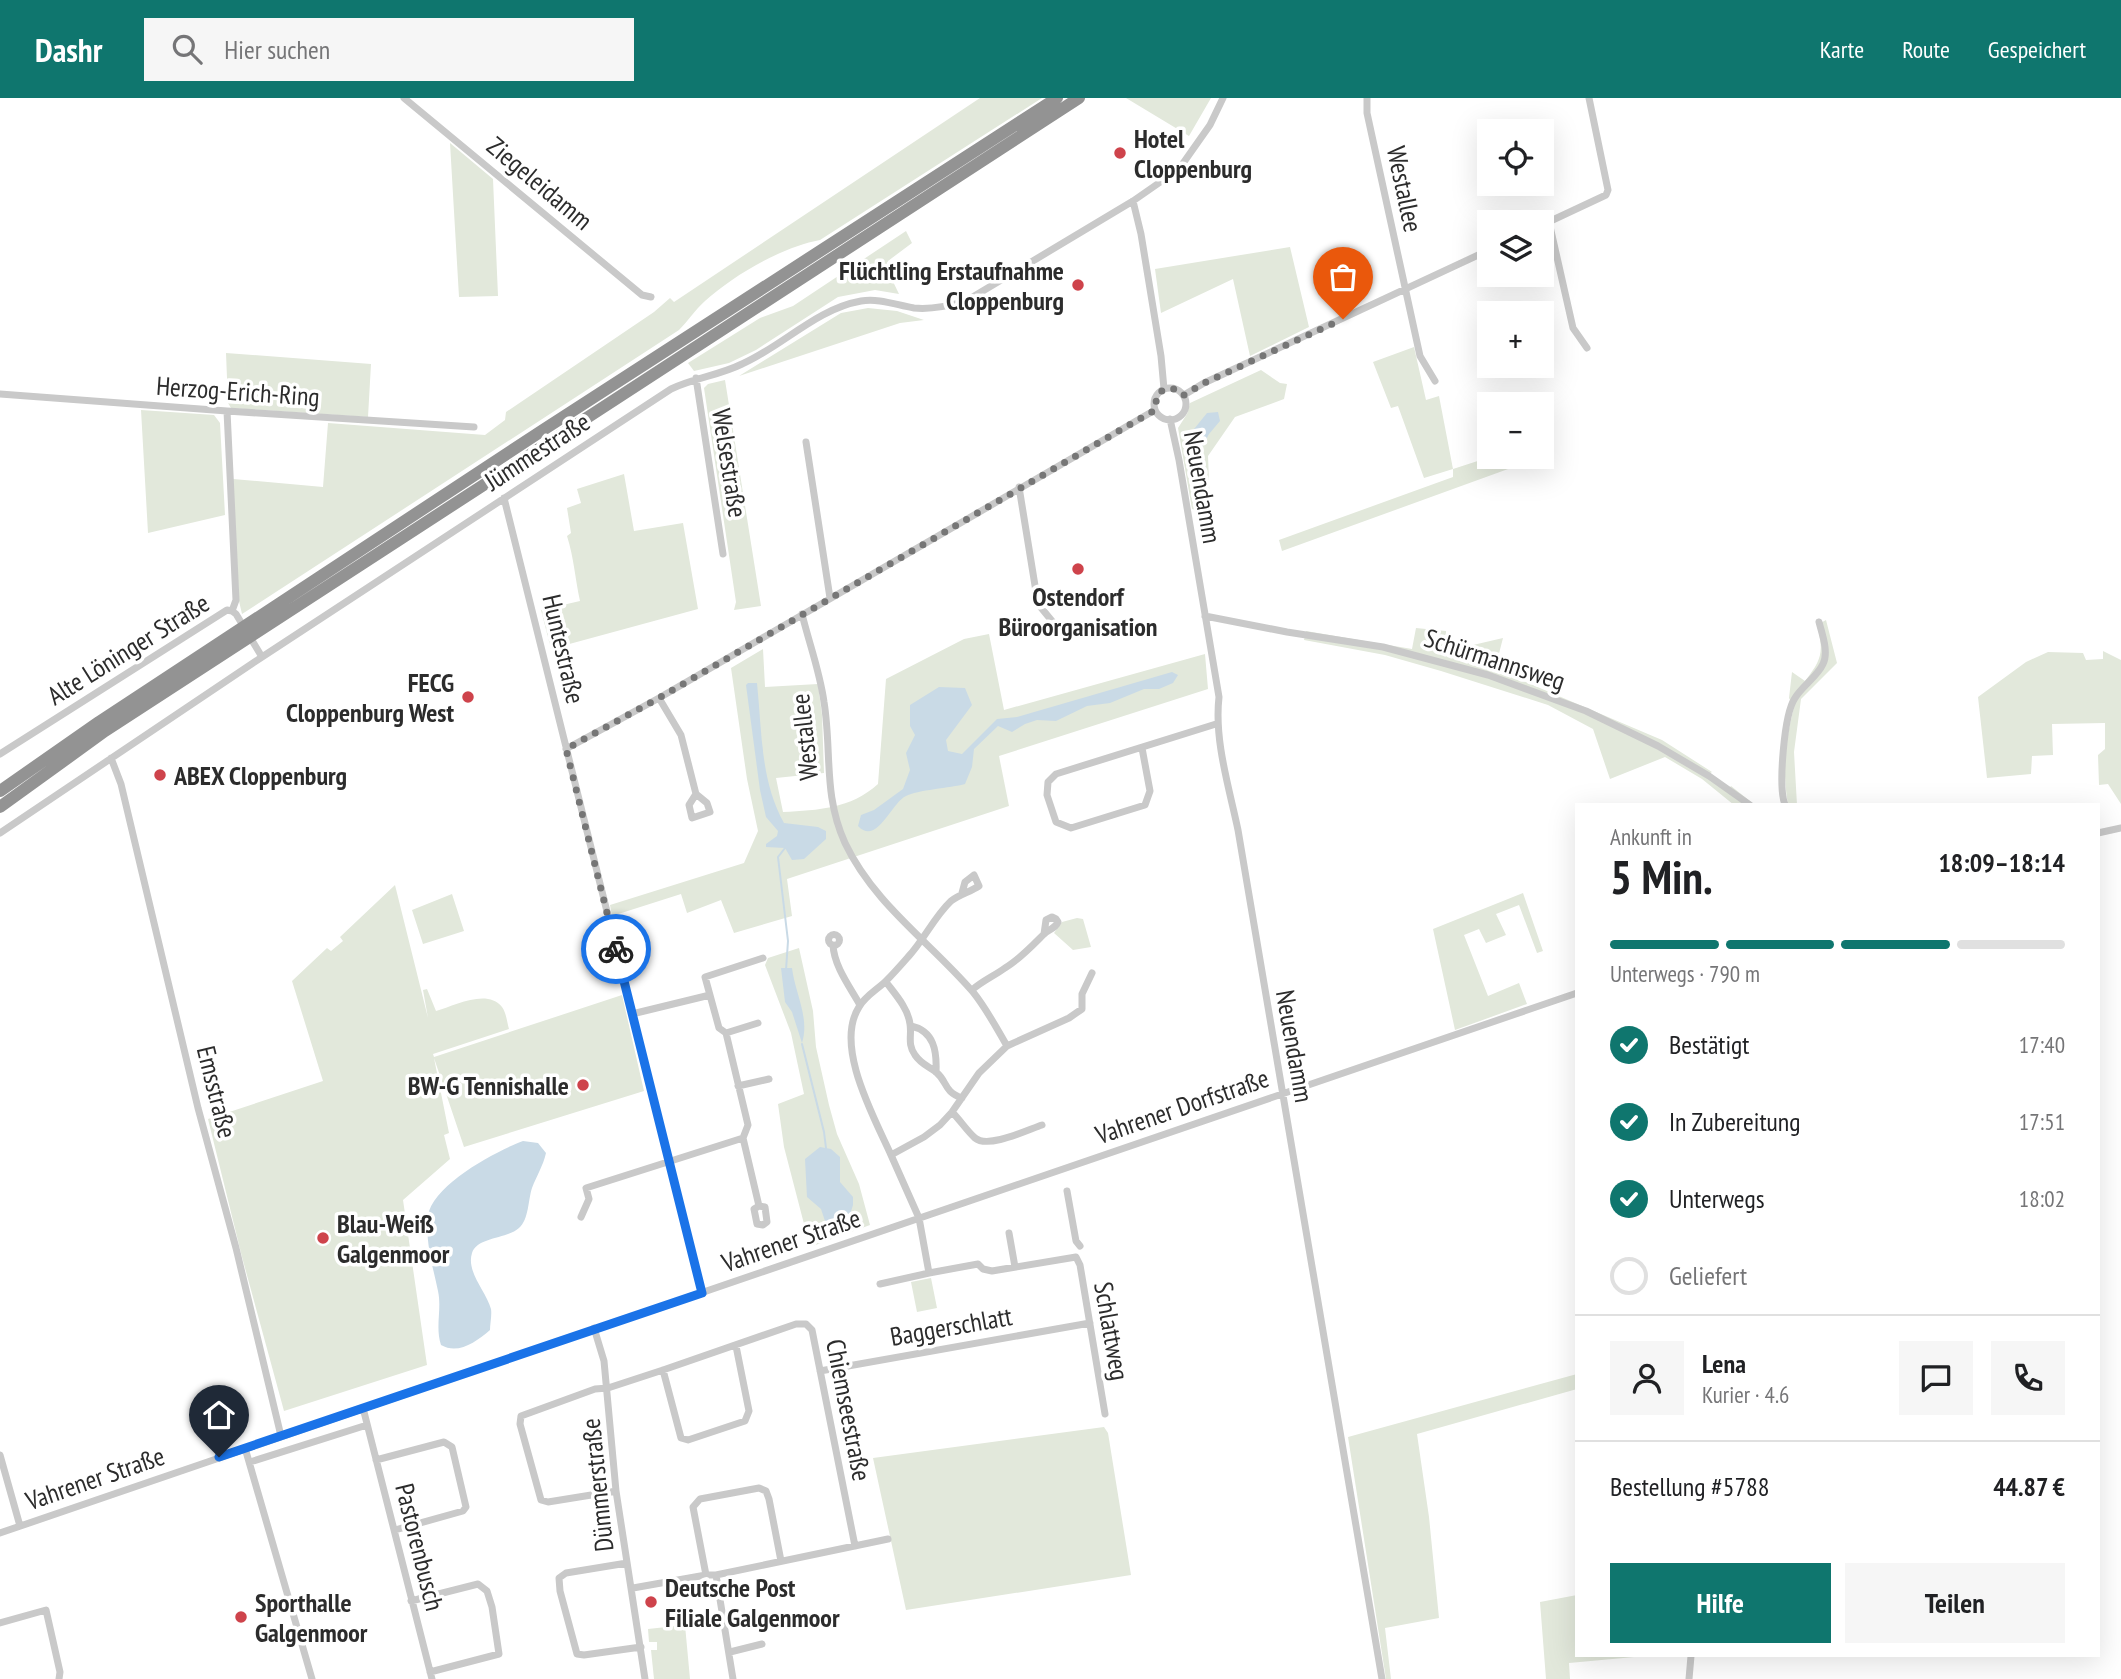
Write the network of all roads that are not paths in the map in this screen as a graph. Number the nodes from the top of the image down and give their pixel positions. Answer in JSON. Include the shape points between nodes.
{"nodes":[{"id":1,"x":404,"y":98,"type":"edge"},
{"id":2,"x":1057,"y":98,"type":"edge"},
{"id":3,"x":1079,"y":98,"type":"edge"},
{"id":4,"x":1223,"y":98,"type":"edge"},
{"id":5,"x":1367,"y":98,"type":"edge"},
{"id":6,"x":1589,"y":98,"type":"edge"},
{"id":7,"x":1133,"y":201,"type":"junction"},
{"id":8,"x":1554,"y":219,"type":"edge"},
{"id":9,"x":1477,"y":256,"type":"edge"},
{"id":10,"x":1554,"y":257,"type":"edge"},
{"id":11,"x":1405,"y":289,"type":"junction"},
{"id":12,"x":651,"y":297,"type":"dead end"},
{"id":13,"x":756,"y":314,"type":"dead end"},
{"id":14,"x":712,"y":335,"type":"junction"},
{"id":15,"x":1587,"y":348,"type":"dead end"},
{"id":16,"x":696,"y":378,"type":"junction"},
{"id":17,"x":1435,"y":381,"type":"dead end"},
{"id":18,"x":1164,"y":389,"type":"junction"},
{"id":19,"x":0,"y":394,"type":"edge"},
{"id":20,"x":1184,"y":395,"type":"junction"},
{"id":21,"x":1155,"y":410,"type":"junction"},
{"id":22,"x":226,"y":411,"type":"junction"},
{"id":23,"x":1170,"y":419,"type":"junction"},
{"id":24,"x":474,"y":427,"type":"dead end"},
{"id":25,"x":806,"y":442,"type":"dead end"},
{"id":26,"x":1019,"y":487,"type":"junction"},
{"id":27,"x":504,"y":498,"type":"junction"},
{"id":28,"x":723,"y":554,"type":"dead end"},
{"id":29,"x":830,"y":598,"type":"junction"},
{"id":30,"x":232,"y":611,"type":"junction"},
{"id":31,"x":802,"y":614,"type":"junction"},
{"id":32,"x":1205,"y":616,"type":"junction"},
{"id":33,"x":1052,"y":621,"type":"dead end"},
{"id":34,"x":1819,"y":622,"type":"dead end"},
{"id":35,"x":256,"y":626,"type":"junction"},
{"id":36,"x":239,"y":637,"type":"junction"},
{"id":37,"x":262,"y":657,"type":"junction"},
{"id":38,"x":659,"y":698,"type":"junction"},
{"id":39,"x":1218,"y":724,"type":"junction"},
{"id":40,"x":1142,"y":748,"type":"junction"},
{"id":41,"x":566,"y":749,"type":"junction"},
{"id":42,"x":0,"y":754,"type":"edge"},
{"id":43,"x":111,"y":758,"type":"junction"},
{"id":44,"x":0,"y":791,"type":"edge"},
{"id":45,"x":696,"y":794,"type":"dead end"},
{"id":46,"x":1747,"y":803,"type":"edge"},
{"id":47,"x":1785,"y":803,"type":"edge"},
{"id":48,"x":0,"y":807,"type":"edge"},
{"id":49,"x":2121,"y":828,"type":"edge"},
{"id":50,"x":2100,"y":833,"type":"edge"},
{"id":51,"x":0,"y":834,"type":"edge"},
{"id":52,"x":962,"y":893,"type":"dead end"},
{"id":53,"x":1044,"y":934,"type":"dead end"},
{"id":54,"x":922,"y":940,"type":"junction"},
{"id":55,"x":832,"y":945,"type":"dead end"},
{"id":56,"x":763,"y":958,"type":"dead end"},
{"id":57,"x":1092,"y":973,"type":"dead end"},
{"id":58,"x":886,"y":982,"type":"junction"},
{"id":59,"x":972,"y":990,"type":"junction"},
{"id":60,"x":1575,"y":994,"type":"edge"},
{"id":61,"x":710,"y":995,"type":"junction"},
{"id":62,"x":860,"y":1005,"type":"junction"},
{"id":63,"x":632,"y":1014,"type":"junction"},
{"id":64,"x":758,"y":1023,"type":"dead end"},
{"id":65,"x":911,"y":1026,"type":"junction"},
{"id":66,"x":726,"y":1033,"type":"junction"},
{"id":67,"x":1007,"y":1046,"type":"junction"},
{"id":68,"x":936,"y":1072,"type":"junction"},
{"id":69,"x":769,"y":1079,"type":"dead end"},
{"id":70,"x":738,"y":1086,"type":"junction"},
{"id":71,"x":1282,"y":1094,"type":"junction"},
{"id":72,"x":962,"y":1098,"type":"junction"},
{"id":73,"x":952,"y":1112,"type":"junction"},
{"id":74,"x":1041,"y":1125,"type":"dead end"},
{"id":75,"x":743,"y":1138,"type":"junction"},
{"id":76,"x":891,"y":1155,"type":"junction"},
{"id":77,"x":670,"y":1161,"type":"junction"},
{"id":78,"x":1067,"y":1191,"type":"dead end"},
{"id":79,"x":758,"y":1206,"type":"dead end"},
{"id":80,"x":581,"y":1217,"type":"dead end"},
{"id":81,"x":919,"y":1218,"type":"junction"},
{"id":82,"x":1009,"y":1233,"type":"dead end"},
{"id":83,"x":1080,"y":1246,"type":"dead end"},
{"id":84,"x":1015,"y":1267,"type":"junction"},
{"id":85,"x":929,"y":1273,"type":"junction"},
{"id":86,"x":880,"y":1284,"type":"dead end"},
{"id":87,"x":702,"y":1293,"type":"junction"},
{"id":88,"x":1090,"y":1323,"type":"junction"},
{"id":89,"x":594,"y":1328,"type":"junction"},
{"id":90,"x":736,"y":1346,"type":"junction"},
{"id":91,"x":663,"y":1370,"type":"junction"},
{"id":92,"x":820,"y":1371,"type":"junction"},
{"id":93,"x":608,"y":1388,"type":"junction"},
{"id":94,"x":363,"y":1408,"type":"junction"},
{"id":95,"x":1105,"y":1414,"type":"dead end"},
{"id":96,"x":367,"y":1425,"type":"junction"},
{"id":97,"x":281,"y":1436,"type":"junction"},
{"id":98,"x":245,"y":1448,"type":"junction"},
{"id":99,"x":0,"y":1455,"type":"edge"},
{"id":100,"x":376,"y":1460,"type":"junction"},
{"id":101,"x":250,"y":1462,"type":"junction"},
{"id":102,"x":616,"y":1491,"type":"junction"},
{"id":103,"x":20,"y":1526,"type":"junction"},
{"id":104,"x":395,"y":1530,"type":"junction"},
{"id":105,"x":0,"y":1533,"type":"edge"},
{"id":106,"x":888,"y":1539,"type":"dead end"},
{"id":107,"x":855,"y":1546,"type":"junction"},
{"id":108,"x":781,"y":1562,"type":"junction"},
{"id":109,"x":627,"y":1563,"type":"junction"},
{"id":110,"x":706,"y":1575,"type":"junction"},
{"id":111,"x":716,"y":1575,"type":"junction"},
{"id":112,"x":633,"y":1588,"type":"junction"},
{"id":113,"x":411,"y":1601,"type":"junction"},
{"id":114,"x":0,"y":1623,"type":"edge"},
{"id":115,"x":762,"y":1644,"type":"dead end"},
{"id":116,"x":640,"y":1647,"type":"junction"},
{"id":117,"x":730,"y":1652,"type":"junction"},
{"id":118,"x":1691,"y":1657,"type":"edge"},
{"id":119,"x":431,"y":1676,"type":"edge"},
{"id":120,"x":59,"y":1679,"type":"edge"},
{"id":121,"x":312,"y":1679,"type":"edge"},
{"id":122,"x":645,"y":1679,"type":"edge"},
{"id":123,"x":733,"y":1679,"type":"edge"},
{"id":124,"x":1382,"y":1679,"type":"edge"},
{"id":125,"x":1689,"y":1679,"type":"edge"}],
"edges":[{"from":1,"to":12,"type":"street","name":"Ziegeleidamm","via":[[642,295]]},
{"from":2,"to":35,"type":"highway","via":[[543,430]]},
{"from":3,"to":14,"type":"highway"},
{"from":4,"to":7,"type":"street","via":[[1180,169]]},
{"from":5,"to":11,"type":"street","name":"Westallee"},
{"from":6,"to":8,"type":"street","via":[[1608,190]]},
{"from":7,"to":16,"type":"street","name":"Jümmestraße","via":[[967,300],[945,308],[878,300],[844,305],[743,364]]},
{"from":7,"to":18,"type":"street","name":"Neuendamm"},
{"from":9,"to":11,"type":"street"},
{"from":10,"to":15,"type":"street","via":[[1573,328]]},
{"from":11,"to":17,"type":"street","name":"Westallee","via":[[1420,356]]},
{"from":11,"to":20,"type":"street"},
{"from":13,"to":14,"type":"highway"},
{"from":14,"to":35,"type":"highway"},
{"from":16,"to":27,"type":"street","name":"Jümmestraße","via":[[671,389]]},
{"from":16,"to":28,"type":"street","name":"Welsestraße"},
{"from":18,"to":20,"type":"street","name":"Neuendamm","via":[[1177,389]]},
{"from":18,"to":21,"type":"street","name":"Neuendamm","via":[[1157,395]]},
{"from":19,"to":22,"type":"street","name":"Herzog-Erich-Ring"},
{"from":20,"to":23,"type":"street","name":"Neuendamm","via":[[1185,409]]},
{"from":21,"to":23,"type":"street","name":"Neuendamm"},
{"from":21,"to":26,"type":"street"},
{"from":22,"to":24,"type":"street","name":"Herzog-Erich-Ring"},
{"from":22,"to":30,"type":"street","via":[[236,600]]},
{"from":23,"to":32,"type":"street","name":"Neuendamm"},
{"from":25,"to":29,"type":"street"},
{"from":26,"to":29,"type":"street"},
{"from":26,"to":33,"type":"street","via":[[1038,604]]},
{"from":27,"to":37,"type":"street","name":"Jümmestraße"},
{"from":27,"to":41,"type":"street","name":"Huntestraße"},
{"from":29,"to":31,"type":"street"},
{"from":30,"to":37,"type":"street","name":"Alte Löninger Straße"},
{"from":30,"to":42,"type":"street","name":"Alte Löninger Straße","via":[[220,614]]},
{"from":31,"to":38,"type":"street"},
{"from":31,"to":54,"type":"street","name":"Westallee","via":[[825,703],[827,764],[836,816],[867,880]]},
{"from":32,"to":39,"type":"street","name":"Neuendamm","via":[[1219,697]]},
{"from":32,"to":46,"type":"street","name":"Schürmannsweg","via":[[1383,646],[1488,675],[1586,711],[1658,746]]},
{"from":34,"to":47,"type":"street","via":[[1824,664],[1793,699],[1783,745]]},
{"from":35,"to":36,"type":"highway"},
{"from":36,"to":44,"type":"highway","via":[[99,722]]},
{"from":36,"to":48,"type":"highway"},
{"from":37,"to":43,"type":"street","name":"Jümmestraße"},
{"from":38,"to":41,"type":"street"},
{"from":38,"to":45,"type":"street","via":[[681,735]]},
{"from":39,"to":40,"type":"street"},
{"from":39,"to":71,"type":"street","name":"Neuendamm"},
{"from":40,"to":40,"type":"street","via":[[1056,774],[1048,782],[1047,795],[1056,822],[1071,828],[1145,805],[1150,791]]},
{"from":41,"to":63,"type":"street","name":"Huntestraße"},
{"from":43,"to":51,"type":"street","name":"Jümmestraße"},
{"from":43,"to":97,"type":"street","name":"Emsstraße"},
{"from":49,"to":50,"type":"street"},
{"from":52,"to":54,"type":"street"},
{"from":53,"to":59,"type":"street","via":[[1004,970]]},
{"from":54,"to":58,"type":"street"},
{"from":54,"to":59,"type":"street","name":"Westallee"},
{"from":55,"to":62,"type":"street"},
{"from":56,"to":61,"type":"street","via":[[705,977]]},
{"from":57,"to":67,"type":"street","via":[[1082,994],[1082,1009]]},
{"from":58,"to":62,"type":"street"},
{"from":58,"to":65,"type":"street"},
{"from":59,"to":67,"type":"street","name":"Westallee"},
{"from":60,"to":71,"type":"street","name":"Vahrener Dorfstraße"},
{"from":61,"to":63,"type":"street"},
{"from":61,"to":66,"type":"street","via":[[719,1028]]},
{"from":62,"to":76,"type":"street","via":[[850,1032],[851,1049]]},
{"from":63,"to":77,"type":"street","name":"Huntestraße"},
{"from":64,"to":66,"type":"street"},
{"from":65,"to":68,"type":"street","via":[[912,1050],[925,1067]]},
{"from":65,"to":68,"type":"street","via":[[922,1029],[933,1042]]},
{"from":66,"to":70,"type":"street"},
{"from":67,"to":72,"type":"street","via":[[979,1073]]},
{"from":68,"to":72,"type":"street","via":[[951,1094]]},
{"from":69,"to":70,"type":"street"},
{"from":70,"to":75,"type":"street","via":[[748,1125]]},
{"from":71,"to":81,"type":"street","name":"Vahrener Dorfstraße"},
{"from":71,"to":124,"type":"street","name":"Neuendamm"},
{"from":72,"to":73,"type":"street"},
{"from":73,"to":74,"type":"street","via":[[981,1141]]},
{"from":73,"to":76,"type":"street","via":[[924,1137]]},
{"from":75,"to":77,"type":"street"},
{"from":75,"to":79,"type":"street"},
{"from":76,"to":81,"type":"street"},
{"from":77,"to":80,"type":"street","via":[[586,1188],[589,1199]]},
{"from":77,"to":87,"type":"street","name":"Huntestraße"},
{"from":78,"to":83,"type":"street"},
{"from":81,"to":85,"type":"street"},
{"from":81,"to":87,"type":"street","name":"Vahrener Straße"},
{"from":82,"to":84,"type":"street"},
{"from":84,"to":85,"type":"street","via":[[992,1271],[978,1264]]},
{"from":84,"to":88,"type":"street","name":"Schlattweg","via":[[1076,1257]]},
{"from":85,"to":86,"type":"street"},
{"from":87,"to":89,"type":"street","name":"Vahrener Straße"},
{"from":88,"to":92,"type":"street","name":"Baggerschlatt"},
{"from":88,"to":95,"type":"street","name":"Schlattweg"},
{"from":89,"to":93,"type":"street","name":"Dümmerstraße"},
{"from":89,"to":94,"type":"street","name":"Vahrener Straße"},
{"from":90,"to":91,"type":"street","name":"Chiemseestraße"},
{"from":90,"to":91,"type":"street","via":[[748,1417],[722,1429],[681,1438]]},
{"from":90,"to":92,"type":"street","name":"Chiemseestraße","via":[[806,1324],[812,1330]]},
{"from":91,"to":93,"type":"street","name":"Chiemseestraße"},
{"from":92,"to":107,"type":"street","name":"Chiemseestraße"},
{"from":93,"to":102,"type":"street","name":"Dümmerstraße"},
{"from":93,"to":102,"type":"street","name":"Chiemseestraße","via":[[527,1413],[520,1424],[541,1500]]},
{"from":94,"to":96,"type":"street","name":"Pastorenbusch"},
{"from":94,"to":97,"type":"street","name":"Vahrener Straße"},
{"from":96,"to":100,"type":"street","name":"Pastorenbusch"},
{"from":96,"to":101,"type":"street"},
{"from":97,"to":98,"type":"street","name":"Vahrener Straße"},
{"from":98,"to":101,"type":"street"},
{"from":98,"to":103,"type":"street","name":"Vahrener Straße"},
{"from":99,"to":103,"type":"street"},
{"from":100,"to":104,"type":"street","name":"Pastorenbusch"},
{"from":100,"to":104,"type":"street","via":[[444,1442],[452,1447],[466,1507]]},
{"from":101,"to":121,"type":"street"},
{"from":102,"to":109,"type":"street","name":"Dümmerstraße"},
{"from":103,"to":105,"type":"street","name":"Vahrener Straße"},
{"from":104,"to":113,"type":"street","name":"Pastorenbusch"},
{"from":106,"to":107,"type":"street"},
{"from":107,"to":108,"type":"street"},
{"from":108,"to":110,"type":"street","via":[[769,1499],[759,1488],[700,1499],[693,1507]]},
{"from":108,"to":111,"type":"street"},
{"from":109,"to":112,"type":"street","name":"Dümmerstraße"},
{"from":109,"to":116,"type":"street","via":[[566,1573],[559,1578],[560,1591],[577,1654]]},
{"from":110,"to":111,"type":"street"},
{"from":110,"to":112,"type":"street"},
{"from":111,"to":117,"type":"street"},
{"from":112,"to":116,"type":"street","name":"Dümmerstraße"},
{"from":113,"to":119,"type":"street","name":"Pastorenbusch"},
{"from":113,"to":119,"type":"street","via":[[478,1584],[492,1607],[499,1654]]},
{"from":114,"to":120,"type":"street","via":[[46,1610]]},
{"from":115,"to":117,"type":"street"},
{"from":116,"to":122,"type":"street","name":"Dümmerstraße"},
{"from":117,"to":123,"type":"street"},
{"from":118,"to":125,"type":"street"}]}
